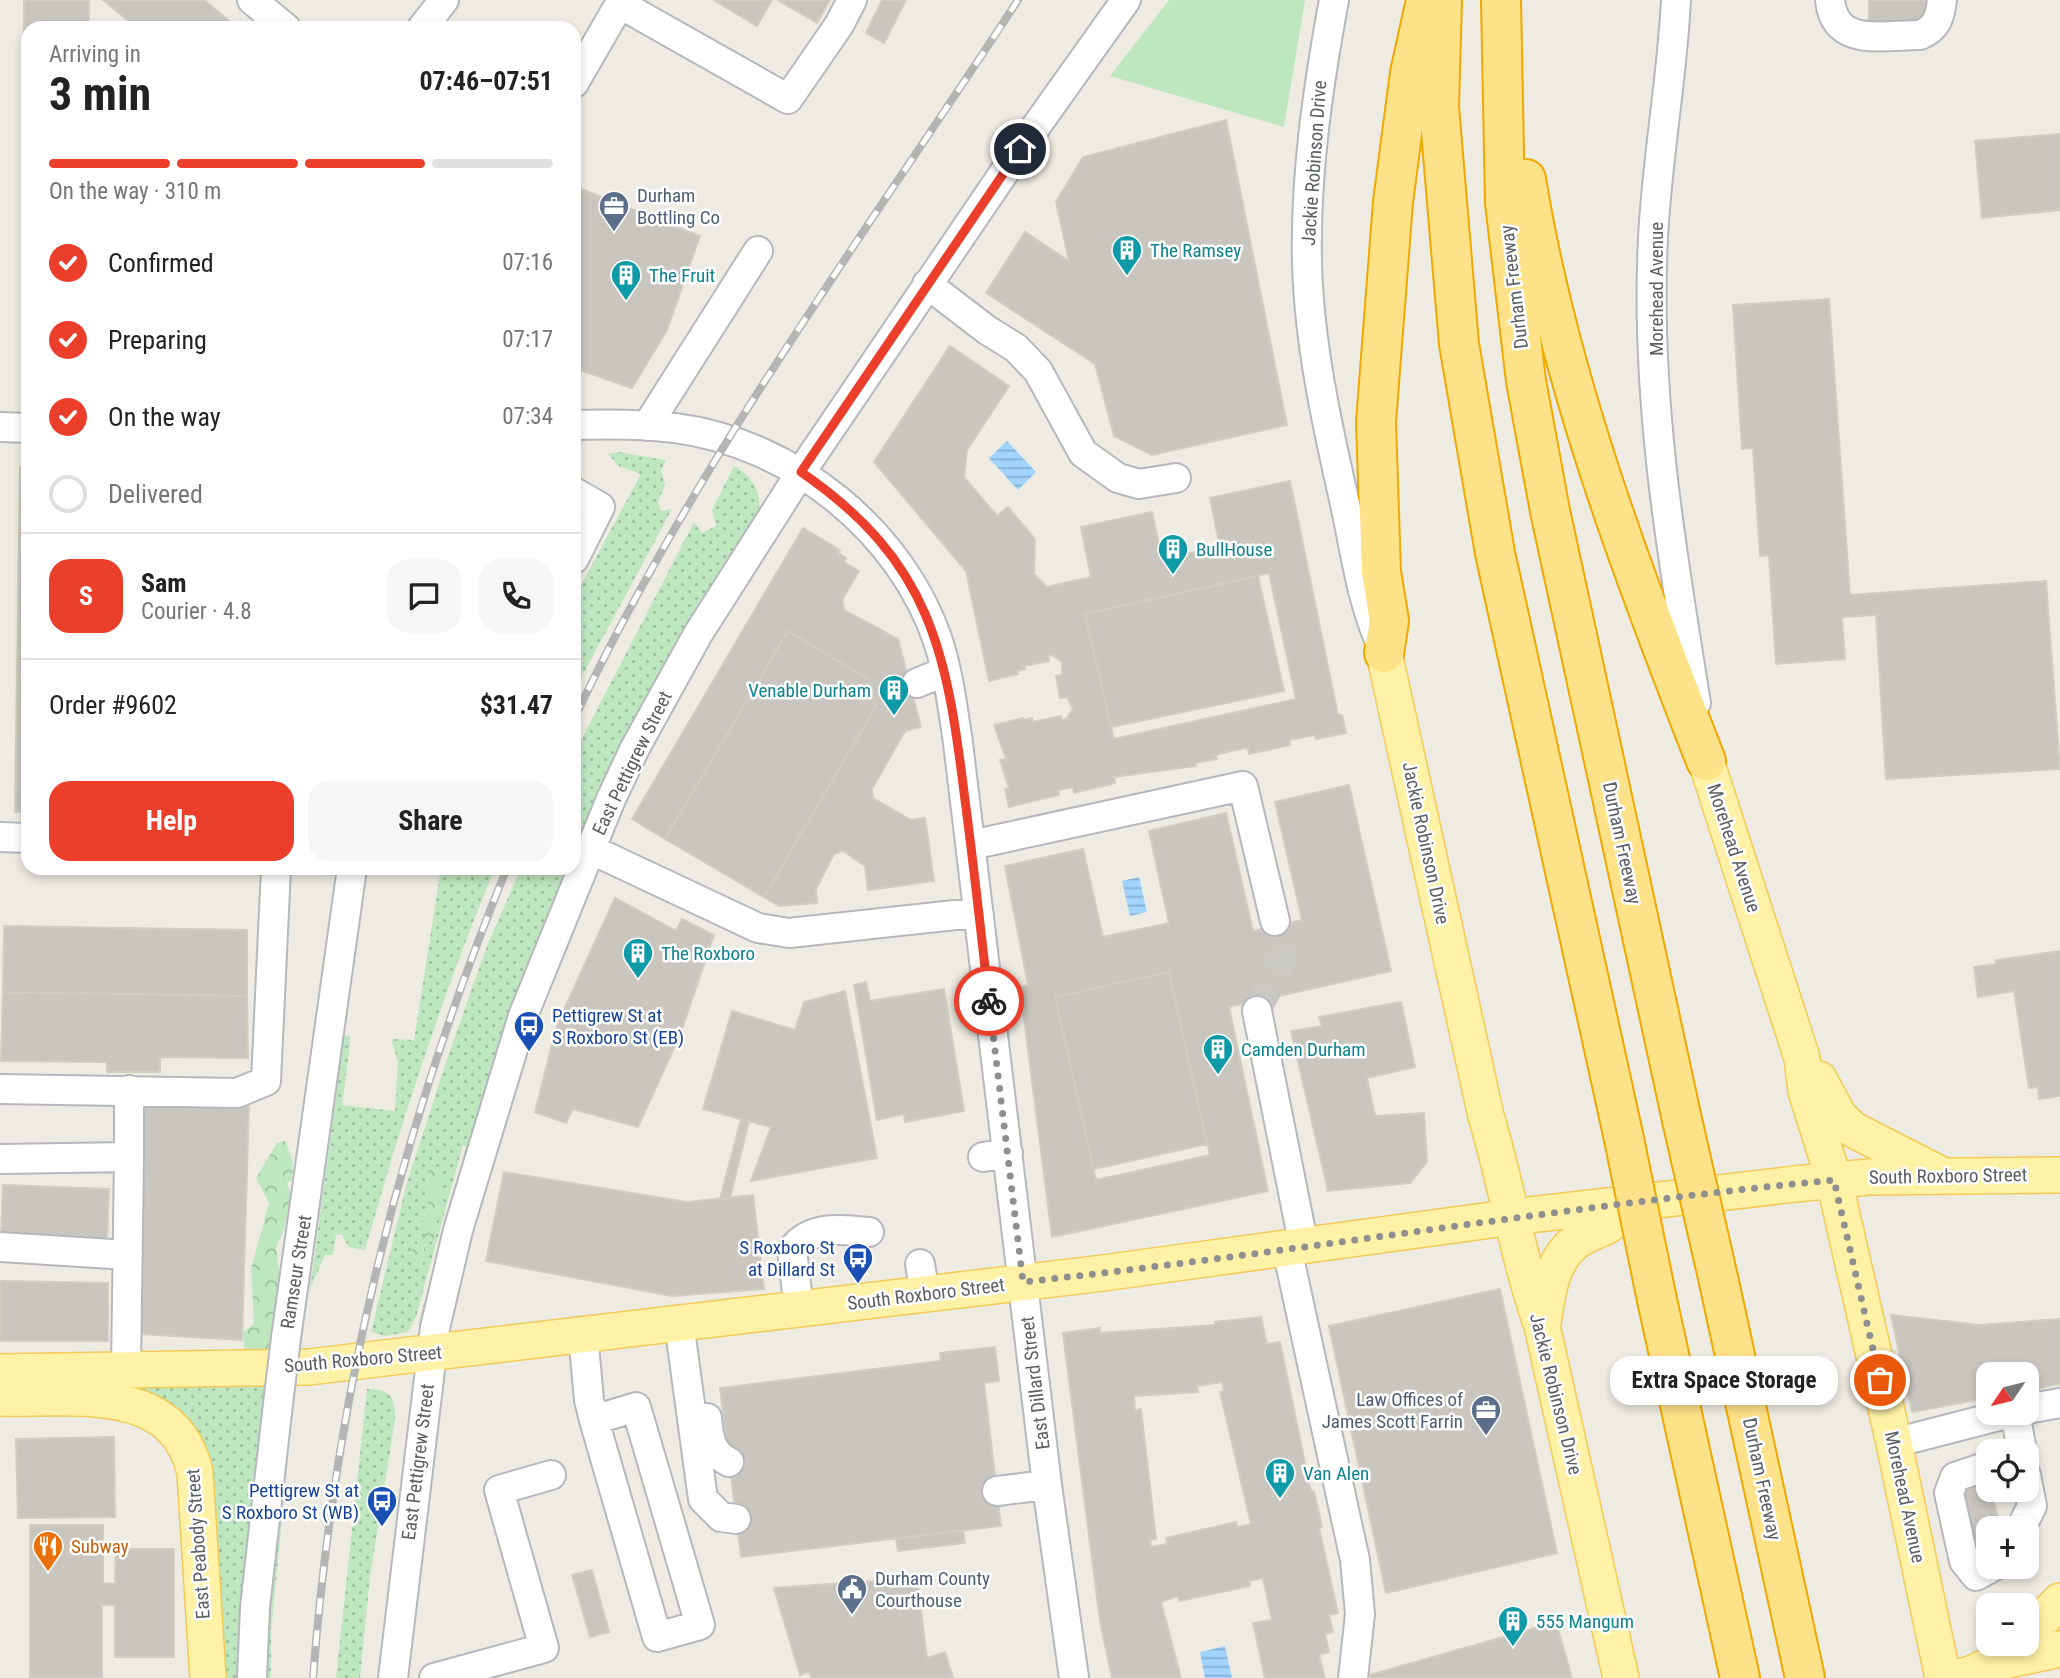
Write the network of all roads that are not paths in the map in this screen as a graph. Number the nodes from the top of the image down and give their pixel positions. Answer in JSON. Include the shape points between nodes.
{"nodes":[{"id":1,"x":252,"y":0,"type":"edge"},
{"id":2,"x":444,"y":0,"type":"edge"},
{"id":3,"x":852,"y":0,"type":"edge"},
{"id":4,"x":1126,"y":0,"type":"edge"},
{"id":5,"x":1334,"y":0,"type":"edge"},
{"id":6,"x":1426,"y":0,"type":"edge"},
{"id":7,"x":1442,"y":0,"type":"edge"},
{"id":8,"x":1502,"y":0,"type":"edge"},
{"id":9,"x":1676,"y":0,"type":"edge"},
{"id":10,"x":1830,"y":0,"type":"edge"},
{"id":11,"x":1942,"y":0,"type":"edge"},
{"id":12,"x":621,"y":2,"type":"edge"},
{"id":13,"x":278,"y":21,"type":"edge"},
{"id":14,"x":428,"y":21,"type":"edge"},
{"id":15,"x":581,"y":71,"type":"edge"},
{"id":16,"x":758,"y":251,"type":"dead end"},
{"id":17,"x":927,"y":284,"type":"junction"},
{"id":18,"x":581,"y":425,"type":"edge"},
{"id":19,"x":647,"y":426,"type":"junction"},
{"id":20,"x":0,"y":427,"type":"edge"},
{"id":21,"x":21,"y":428,"type":"edge"},
{"id":22,"x":801,"y":472,"type":"junction"},
{"id":23,"x":1176,"y":478,"type":"dead end"},
{"id":24,"x":581,"y":496,"type":"edge"},
{"id":25,"x":581,"y":545,"type":"edge"},
{"id":26,"x":1384,"y":653,"type":"junction"},
{"id":27,"x":946,"y":671,"type":"junction"},
{"id":28,"x":917,"y":683,"type":"dead end"},
{"id":29,"x":1706,"y":761,"type":"junction"},
{"id":30,"x":0,"y":837,"type":"edge"},
{"id":31,"x":21,"y":838,"type":"edge"},
{"id":32,"x":971,"y":845,"type":"junction"},
{"id":33,"x":590,"y":849,"type":"junction"},
{"id":34,"x":581,"y":871,"type":"edge"},
{"id":35,"x":276,"y":875,"type":"edge"},
{"id":36,"x":351,"y":875,"type":"edge"},
{"id":37,"x":580,"y":875,"type":"edge"},
{"id":38,"x":979,"y":915,"type":"junction"},
{"id":39,"x":1275,"y":921,"type":"tunnel mouth"},
{"id":40,"x":1257,"y":1011,"type":"tunnel mouth"},
{"id":41,"x":1802,"y":1058,"type":"junction"},
{"id":42,"x":0,"y":1089,"type":"edge"},
{"id":43,"x":129,"y":1090,"type":"junction"},
{"id":44,"x":129,"y":1157,"type":"junction"},
{"id":45,"x":0,"y":1159,"type":"edge"},
{"id":46,"x":1941,"y":1174,"type":"junction"},
{"id":47,"x":2060,"y":1175,"type":"edge"},
{"id":48,"x":1834,"y":1180,"type":"junction"},
{"id":49,"x":1625,"y":1205,"type":"junction"},
{"id":50,"x":1513,"y":1217,"type":"junction"},
{"id":51,"x":869,"y":1232,"type":"dead end"},
{"id":52,"x":0,"y":1247,"type":"edge"},
{"id":53,"x":1295,"y":1248,"type":"junction"},
{"id":54,"x":128,"y":1255,"type":"junction"},
{"id":55,"x":1023,"y":1282,"type":"junction"},
{"id":56,"x":799,"y":1309,"type":"junction"},
{"id":57,"x":687,"y":1322,"type":"junction"},
{"id":58,"x":1542,"y":1326,"type":"junction"},
{"id":59,"x":583,"y":1334,"type":"junction"},
{"id":60,"x":432,"y":1354,"type":"junction"},
{"id":61,"x":126,"y":1368,"type":"junction"},
{"id":62,"x":0,"y":1372,"type":"edge"},
{"id":63,"x":696,"y":1394,"type":"junction"},
{"id":64,"x":0,"y":1398,"type":"edge"},
{"id":65,"x":2060,"y":1403,"type":"edge"},
{"id":66,"x":2039,"y":1407,"type":"edge"},
{"id":67,"x":594,"y":1420,"type":"junction"},
{"id":68,"x":1976,"y":1422,"type":"edge"},
{"id":69,"x":1894,"y":1443,"type":"junction"},
{"id":70,"x":729,"y":1462,"type":"dead end"},
{"id":71,"x":1976,"y":1470,"type":"edge"},
{"id":72,"x":551,"y":1475,"type":"dead end"},
{"id":73,"x":1047,"y":1485,"type":"junction"},
{"id":74,"x":997,"y":1491,"type":"dead end"},
{"id":75,"x":736,"y":1519,"type":"dead end"},
{"id":76,"x":1976,"y":1567,"type":"edge"},
{"id":77,"x":2060,"y":1601,"type":"edge"},
{"id":78,"x":2039,"y":1623,"type":"edge"},
{"id":79,"x":2060,"y":1649,"type":"edge"},
{"id":80,"x":2039,"y":1651,"type":"edge"},
{"id":81,"x":2002,"y":1656,"type":"edge"},
{"id":82,"x":208,"y":1678,"type":"edge"},
{"id":83,"x":251,"y":1678,"type":"edge"},
{"id":84,"x":393,"y":1678,"type":"edge"},
{"id":85,"x":434,"y":1678,"type":"edge"},
{"id":86,"x":1074,"y":1678,"type":"edge"},
{"id":87,"x":1353,"y":1678,"type":"edge"},
{"id":88,"x":1621,"y":1678,"type":"edge"},
{"id":89,"x":1740,"y":1678,"type":"edge"},
{"id":90,"x":1805,"y":1678,"type":"edge"},
{"id":91,"x":1942,"y":1678,"type":"edge"},
{"id":92,"x":1950,"y":1678,"type":"edge"}],
"edges":[{"from":1,"to":13,"type":"street"},
{"from":2,"to":14,"type":"street"},
{"from":3,"to":12,"type":"street","via":[[788,99]]},
{"from":4,"to":17,"type":"street","name":"East Pettigrew Street"},
{"from":5,"to":26,"type":"street","name":"Jackie Robinson Drive","via":[[1308,182],[1310,302],[1342,490],[1370,618]]},
{"from":6,"to":26,"type":"highway","via":[[1410,73],[1393,202],[1376,422],[1381,572],[1389,621]]},
{"from":7,"to":89,"type":"highway","bridge":true,"via":[[1439,107],[1459,344],[1496,553]]},
{"from":8,"to":29,"type":"highway","via":[[1517,66],[1525,175],[1539,256],[1563,349],[1657,635]]},
{"from":8,"to":90,"type":"highway","name":"Durham Freeway","bridge":true,"via":[[1505,203],[1526,381],[1550,511]]},
{"from":9,"to":29,"type":"street","name":"Morehead Avenue","via":[[1653,239],[1654,326],[1662,482]]},
{"from":10,"to":11,"type":"street","via":[[1837,26],[1850,34],[1909,35],[1931,31],[1939,19]]},
{"from":12,"to":15,"type":"street"},
{"from":16,"to":19,"type":"street"},
{"from":17,"to":22,"type":"street","name":"East Pettigrew Street"},
{"from":17,"to":23,"type":"street","via":[[1016,348],[1038,371],[1083,453],[1118,478],[1139,484]]},
{"from":18,"to":19,"type":"street","name":"East Dillard Street"},
{"from":19,"to":22,"type":"street","name":"East Dillard Street","via":[[726,440]]},
{"from":20,"to":21,"type":"street"},
{"from":22,"to":27,"type":"street","name":"East Dillard Street","via":[[868,529],[895,560],[930,621]]},
{"from":22,"to":33,"type":"street","name":"East Pettigrew Street","via":[[655,710]]},
{"from":24,"to":25,"type":"street","via":[[600,507]]},
{"from":26,"to":50,"type":"main road","name":"Jackie Robinson Drive","via":[[1486,1116]]},
{"from":27,"to":28,"type":"street"},
{"from":27,"to":32,"type":"street","name":"East Dillard Street"},
{"from":29,"to":41,"type":"main road","name":"Morehead Avenue"},
{"from":30,"to":31,"type":"street"},
{"from":32,"to":38,"type":"street","name":"East Dillard Street"},
{"from":32,"to":39,"type":"street","via":[[1243,786]]},
{"from":33,"to":34,"type":"street","name":"East Pettigrew Street"},
{"from":33,"to":38,"type":"street","via":[[758,928],[789,933]]},
{"from":35,"to":43,"type":"street","via":[[266,1081],[237,1093]]},
{"from":36,"to":83,"type":"street","name":"Ramseur Street","bridge":true,"via":[[286,1338]]},
{"from":37,"to":60,"type":"street","name":"East Pettigrew Street","via":[[523,1016],[490,1119],[436,1319]]},
{"from":38,"to":55,"type":"street","name":"East Dillard Street","via":[[996,1155]]},
{"from":40,"to":53,"type":"street"},
{"from":41,"to":46,"type":"main road","via":[[1852,1129]]},
{"from":41,"to":48,"type":"main road","name":"Morehead Avenue","via":[[1806,1091]]},
{"from":42,"to":43,"type":"street"},
{"from":43,"to":44,"type":"street"},
{"from":44,"to":45,"type":"street"},
{"from":44,"to":54,"type":"street"},
{"from":46,"to":47,"type":"main road","name":"South Roxboro Street"},
{"from":46,"to":48,"type":"main road","name":"South Roxboro Street"},
{"from":48,"to":49,"type":"main road","name":"South Roxboro Street"},
{"from":48,"to":69,"type":"main road","name":"Morehead Avenue"},
{"from":49,"to":50,"type":"main road","name":"South Roxboro Street"},
{"from":49,"to":58,"type":"main road","via":[[1616,1223],[1574,1243],[1558,1263]]},
{"from":50,"to":53,"type":"main road","name":"South Roxboro Street"},
{"from":50,"to":58,"type":"main road","name":"Jackie Robinson Drive"},
{"from":51,"to":56,"type":"street","via":[[831,1228],[798,1242],[792,1250]]},
{"from":52,"to":54,"type":"street"},
{"from":53,"to":55,"type":"main road","name":"South Roxboro Street"},
{"from":53,"to":87,"type":"street","via":[[1355,1560],[1360,1614]]},
{"from":54,"to":61,"type":"street"},
{"from":55,"to":56,"type":"main road","name":"South Roxboro Street","via":[[923,1279]]},
{"from":55,"to":73,"type":"street","name":"East Dillard Street"},
{"from":56,"to":57,"type":"main road","name":"South Roxboro Street"},
{"from":57,"to":59,"type":"main road","name":"South Roxboro Street"},
{"from":57,"to":63,"type":"street"},
{"from":58,"to":88,"type":"main road","name":"Jackie Robinson Drive"},
{"from":59,"to":60,"type":"main road","name":"South Roxboro Street"},
{"from":59,"to":67,"type":"street"},
{"from":60,"to":61,"type":"main road","name":"South Roxboro Street","via":[[309,1367]]},
{"from":60,"to":84,"type":"street","name":"East Pettigrew Street"},
{"from":61,"to":62,"type":"main road","name":"South Roxboro Street"},
{"from":63,"to":70,"type":"street","via":[[712,1446]]},
{"from":63,"to":75,"type":"street","via":[[703,1499],[721,1517]]},
{"from":64,"to":82,"type":"main road","name":"East Peabody Street","via":[[120,1401],[155,1413],[178,1435],[195,1473]]},
{"from":65,"to":66,"type":"street"},
{"from":67,"to":67,"type":"street","via":[[657,1637],[700,1625],[636,1407]]},
{"from":68,"to":69,"type":"street"},
{"from":69,"to":91,"type":"main road","name":"Morehead Avenue"},
{"from":71,"to":76,"type":"street","via":[[1955,1477],[1949,1493],[1964,1562]]},
{"from":72,"to":85,"type":"street","via":[[499,1490],[544,1648]]},
{"from":73,"to":74,"type":"street"},
{"from":73,"to":86,"type":"street","name":"East Dillard Street"},
{"from":77,"to":78,"type":"main road"},
{"from":79,"to":80,"type":"main road"},
{"from":81,"to":92,"type":"main road","via":[[1968,1675]]}]}
